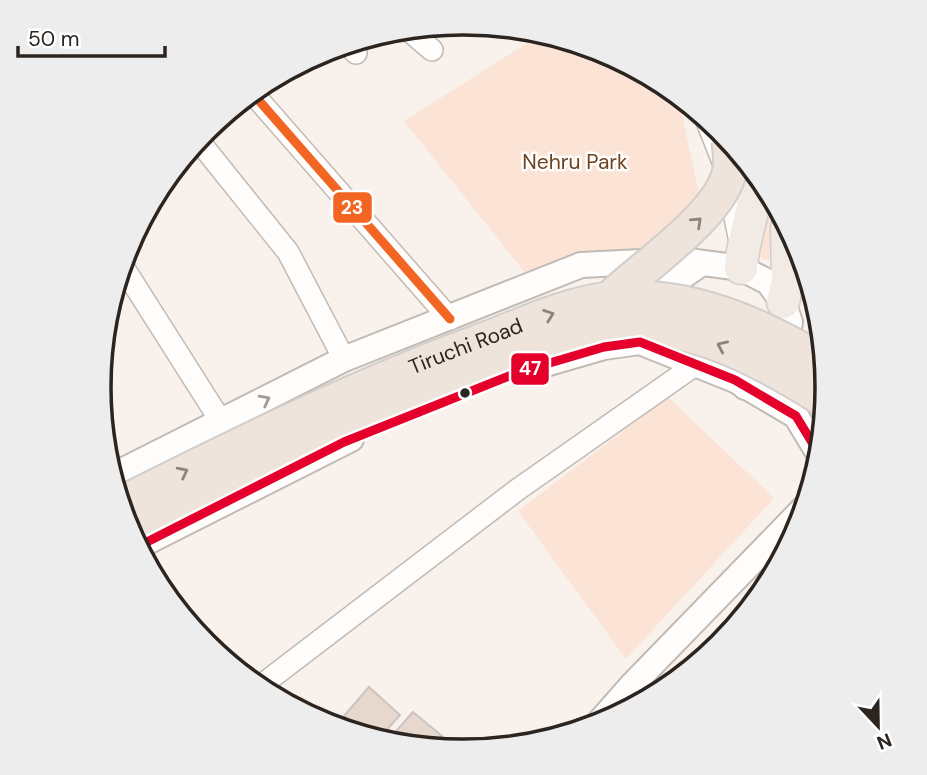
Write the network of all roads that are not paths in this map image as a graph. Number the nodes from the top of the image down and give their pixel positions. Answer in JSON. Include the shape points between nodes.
{"nodes":[{"id":1,"x":418,"y":38,"type":"edge"},
{"id":2,"x":432,"y":50,"type":"dead end"},
{"id":3,"x":259,"y":101,"type":"edge"},
{"id":4,"x":714,"y":139,"type":"edge"},
{"id":5,"x":204,"y":149,"type":"edge"},
{"id":6,"x":730,"y":156,"type":"edge"},
{"id":7,"x":756,"y":190,"type":"edge"},
{"id":8,"x":787,"y":249,"type":"edge"},
{"id":9,"x":741,"y":259,"type":"junction"},
{"id":10,"x":702,"y":263,"type":"junction"},
{"id":11,"x":129,"y":277,"type":"edge"},
{"id":12,"x":609,"y":299,"type":"junction"},
{"id":13,"x":786,"y":312,"type":"junction"},
{"id":14,"x":450,"y":318,"type":"junction"},
{"id":15,"x":812,"y":337,"type":"edge"},
{"id":16,"x":640,"y":342,"type":"junction"},
{"id":17,"x":814,"y":358,"type":"edge"},
{"id":18,"x":344,"y":359,"type":"junction"},
{"id":19,"x":698,"y":363,"type":"junction"},
{"id":20,"x":815,"y":369,"type":"edge"},
{"id":21,"x":745,"y":387,"type":"junction"},
{"id":22,"x":816,"y":395,"type":"edge"},
{"id":23,"x":796,"y":416,"type":"junction"},
{"id":24,"x":222,"y":423,"type":"junction"},
{"id":25,"x":812,"y":442,"type":"edge"},
{"id":26,"x":121,"y":471,"type":"edge"},
{"id":27,"x":129,"y":499,"type":"edge"},
{"id":28,"x":138,"y":522,"type":"edge"},
{"id":29,"x":788,"y":525,"type":"edge"},
{"id":30,"x":146,"y":541,"type":"edge"},
{"id":31,"x":267,"y":681,"type":"edge"},
{"id":32,"x":613,"y":706,"type":"edge"}],
"edges":[{"from":1,"to":2,"type":"street"},
{"from":3,"to":14,"type":"street"},
{"from":4,"to":9,"type":"street","via":[[723,162]]},
{"from":5,"to":18,"type":"street","via":[[288,252]]},
{"from":12,"to":6,"type":"highway","one_way":true,"bridge":true,"via":[[707,212],[721,193],[730,170]]},
{"from":7,"to":9,"type":"main road"},
{"from":8,"to":13,"type":"main road"},
{"from":9,"to":10,"type":"street"},
{"from":9,"to":13,"type":"street","via":[[768,282]]},
{"from":10,"to":14,"type":"street","via":[[581,265]]},
{"from":10,"to":16,"type":"street","via":[[664,289]]},
{"from":11,"to":24,"type":"street"},
{"from":12,"to":17,"type":"highway","name":"Tiruchi Road","bridge":true,"via":[[677,302],[709,309],[738,318]]},
{"from":27,"to":12,"type":"highway","name":"Tiruchi Road","one_way":true,"bridge":true,"via":[[277,425],[413,365],[556,312]]},
{"from":13,"to":15,"type":"street"},
{"from":13,"to":21,"type":"street","via":[[783,354]]},
{"from":14,"to":18,"type":"street"},
{"from":16,"to":19,"type":"street"},
{"from":16,"to":30,"type":"street","via":[[604,347],[519,372],[369,432]]},
{"from":24,"to":18,"type":"street","one_way":true},
{"from":19,"to":21,"type":"street"},
{"from":19,"to":31,"type":"street","via":[[517,489]]},
{"from":20,"to":23,"type":"street","via":[[801,381]]},
{"from":21,"to":23,"type":"street"},
{"from":22,"to":28,"type":"highway","name":"Tiruchi Road","one_way":true,"bridge":true,"via":[[701,338],[634,328],[599,332],[427,391],[289,448]]},
{"from":23,"to":25,"type":"street"},
{"from":24,"to":26,"type":"street"},
{"from":29,"to":32,"type":"street"}]}
